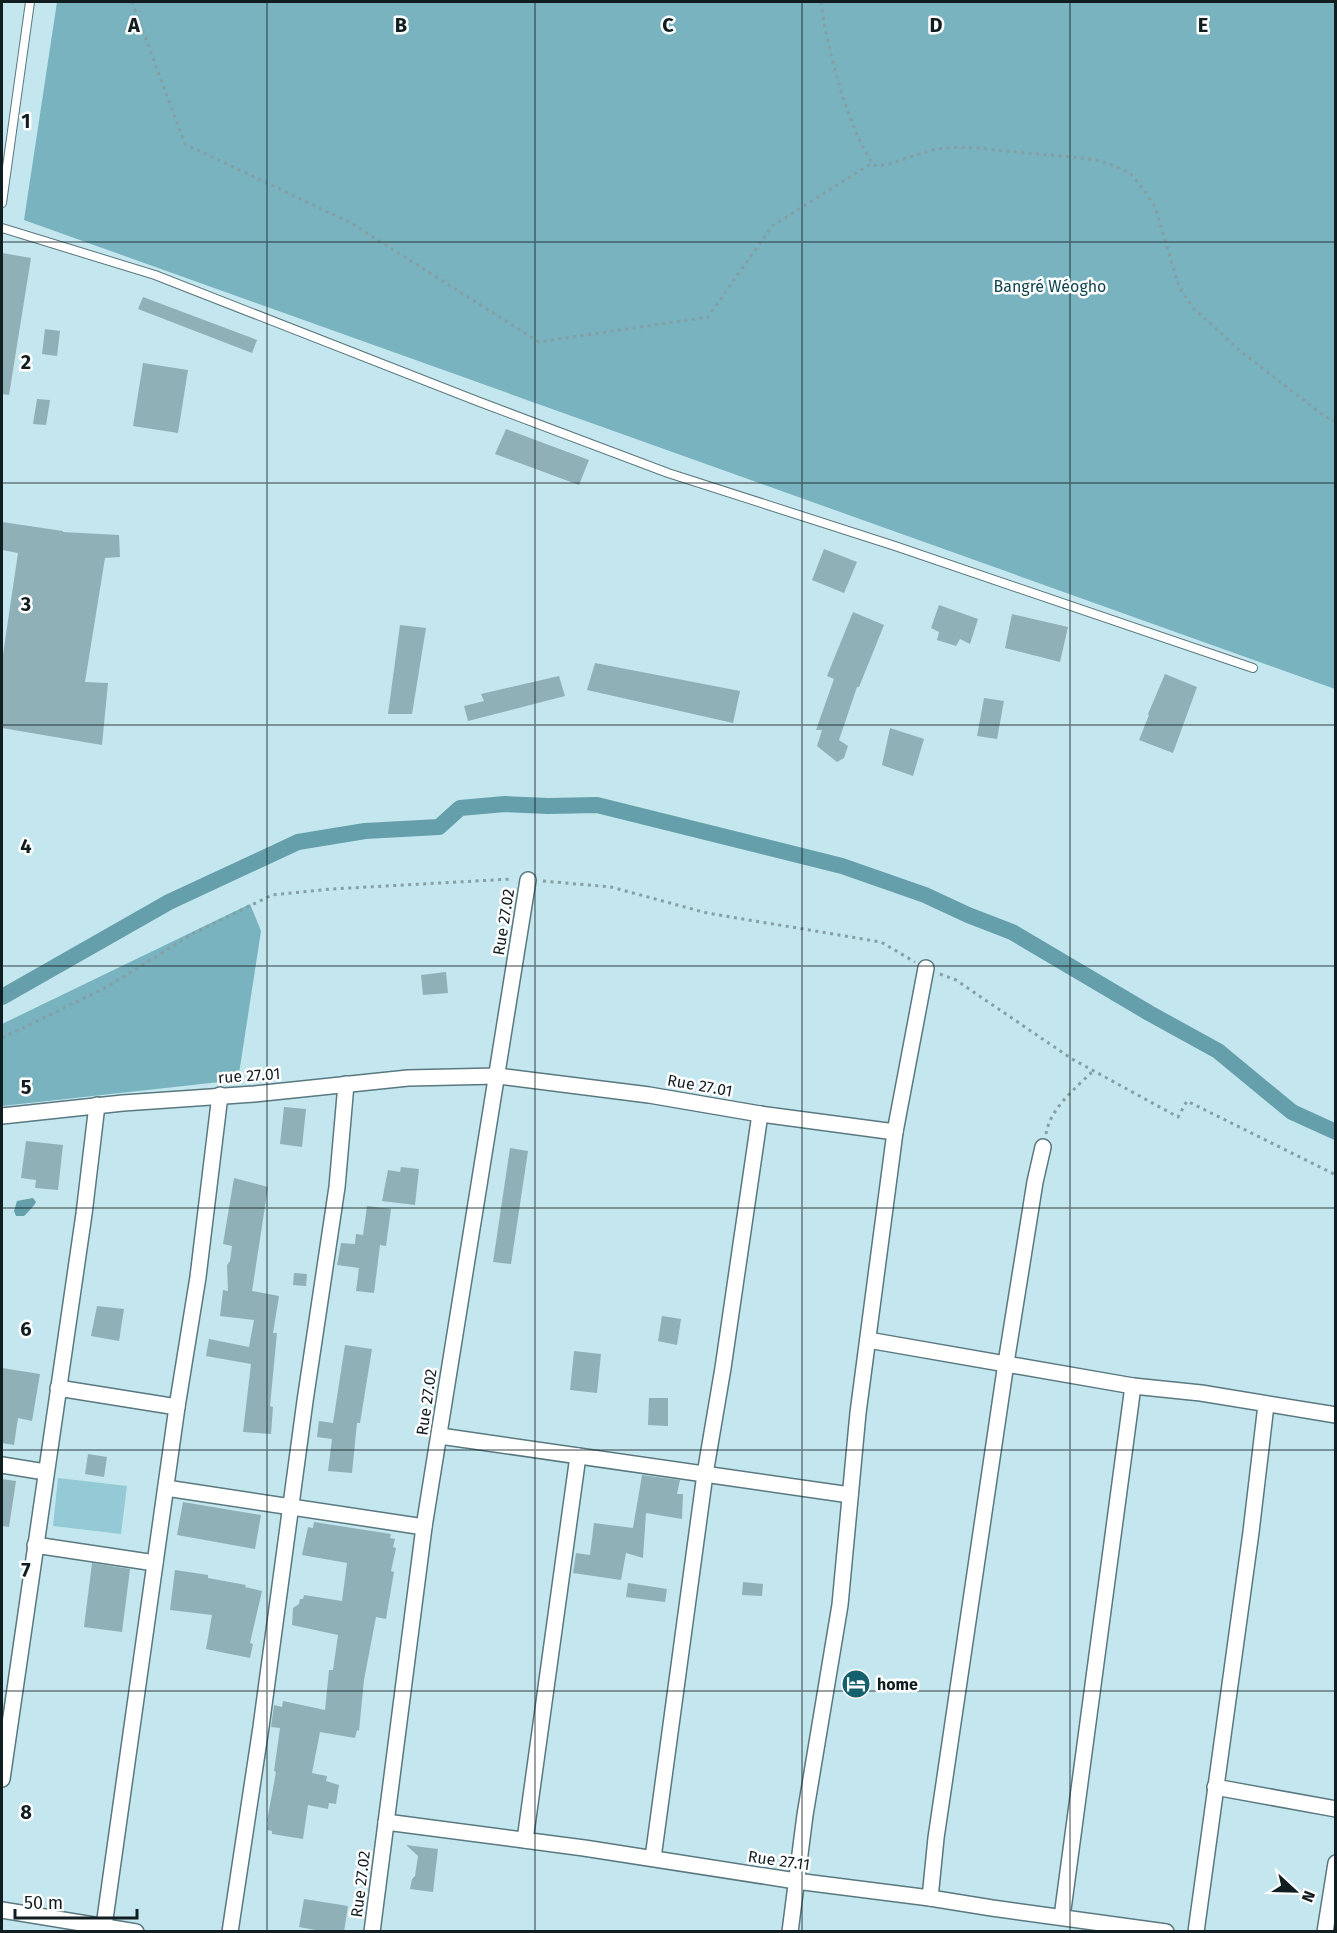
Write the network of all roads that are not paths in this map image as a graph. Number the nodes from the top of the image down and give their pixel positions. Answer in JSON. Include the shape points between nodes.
{"nodes":[{"id":1,"x":30,"y":2,"type":"edge"},
{"id":2,"x":2,"y":203,"type":"edge"},
{"id":3,"x":2,"y":228,"type":"edge"},
{"id":4,"x":1253,"y":668,"type":"dead end"},
{"id":5,"x":528,"y":880,"type":"road end"},
{"id":6,"x":926,"y":969,"type":"road end"},
{"id":7,"x":498,"y":1076,"type":"junction"},
{"id":8,"x":346,"y":1084,"type":"junction"},
{"id":9,"x":220,"y":1095,"type":"junction"},
{"id":10,"x":97,"y":1105,"type":"junction"},
{"id":11,"x":760,"y":1114,"type":"junction"},
{"id":12,"x":2,"y":1116,"type":"edge"},
{"id":13,"x":895,"y":1132,"type":"junction"},
{"id":14,"x":1043,"y":1147,"type":"road end"},
{"id":15,"x":867,"y":1340,"type":"junction"},
{"id":16,"x":1006,"y":1363,"type":"junction"},
{"id":17,"x":1133,"y":1386,"type":"junction"},
{"id":18,"x":58,"y":1388,"type":"junction"},
{"id":19,"x":1266,"y":1405,"type":"junction"},
{"id":20,"x":177,"y":1407,"type":"junction"},
{"id":21,"x":1335,"y":1414,"type":"edge"},
{"id":22,"x":440,"y":1436,"type":"junction"},
{"id":23,"x":578,"y":1456,"type":"junction"},
{"id":24,"x":2,"y":1465,"type":"edge"},
{"id":25,"x":45,"y":1472,"type":"junction"},
{"id":26,"x":705,"y":1474,"type":"junction"},
{"id":27,"x":166,"y":1488,"type":"junction"},
{"id":28,"x":850,"y":1495,"type":"junction"},
{"id":29,"x":291,"y":1506,"type":"junction"},
{"id":30,"x":424,"y":1527,"type":"junction"},
{"id":31,"x":35,"y":1545,"type":"junction"},
{"id":32,"x":155,"y":1563,"type":"junction"},
{"id":33,"x":2,"y":1779,"type":"edge"},
{"id":34,"x":1215,"y":1787,"type":"junction"},
{"id":35,"x":1335,"y":1809,"type":"edge"},
{"id":36,"x":386,"y":1822,"type":"junction"},
{"id":37,"x":525,"y":1840,"type":"junction"},
{"id":38,"x":653,"y":1858,"type":"junction"},
{"id":39,"x":1335,"y":1863,"type":"edge"},
{"id":40,"x":796,"y":1881,"type":"junction"},
{"id":41,"x":930,"y":1898,"type":"junction"},
{"id":42,"x":2,"y":1910,"type":"edge"},
{"id":43,"x":1062,"y":1917,"type":"junction"},
{"id":44,"x":104,"y":1926,"type":"junction"},
{"id":45,"x":136,"y":1932,"type":"edge"},
{"id":46,"x":230,"y":1932,"type":"edge"},
{"id":47,"x":372,"y":1932,"type":"edge"},
{"id":48,"x":789,"y":1932,"type":"edge"},
{"id":49,"x":1166,"y":1932,"type":"edge"},
{"id":50,"x":1196,"y":1932,"type":"edge"},
{"id":51,"x":1326,"y":1932,"type":"edge"}],
"edges":[{"from":1,"to":2,"type":"lane"},
{"from":3,"to":4,"type":"lane","via":[[155,274],[668,473]]},
{"from":5,"to":7,"type":"street","name":"Rue 27.02"},
{"from":6,"to":13,"type":"street"},
{"from":7,"to":8,"type":"street","name":"rue 27.01","via":[[418,1077]]},
{"from":7,"to":11,"type":"street","name":"Rue 27.01"},
{"from":7,"to":22,"type":"street","name":"Rue 27.02"},
{"from":8,"to":9,"type":"street","name":"rue 27.01"},
{"from":8,"to":29,"type":"street","via":[[337,1187]]},
{"from":9,"to":10,"type":"street","name":"rue 27.01"},
{"from":9,"to":20,"type":"street","via":[[198,1277]]},
{"from":10,"to":12,"type":"street","name":"rue 27.01"},
{"from":10,"to":18,"type":"street"},
{"from":11,"to":13,"type":"street","name":"Rue 27.01"},
{"from":11,"to":26,"type":"street"},
{"from":13,"to":15,"type":"street"},
{"from":14,"to":16,"type":"street"},
{"from":15,"to":16,"type":"street"},
{"from":15,"to":28,"type":"street"},
{"from":16,"to":17,"type":"street"},
{"from":16,"to":41,"type":"street"},
{"from":17,"to":19,"type":"street"},
{"from":17,"to":43,"type":"street"},
{"from":18,"to":20,"type":"street"},
{"from":18,"to":25,"type":"street"},
{"from":19,"to":21,"type":"street"},
{"from":19,"to":34,"type":"street"},
{"from":20,"to":27,"type":"street"},
{"from":22,"to":23,"type":"street"},
{"from":22,"to":30,"type":"street","name":"Rue 27.02"},
{"from":23,"to":26,"type":"street"},
{"from":23,"to":37,"type":"street"},
{"from":24,"to":25,"type":"street"},
{"from":25,"to":31,"type":"street"},
{"from":26,"to":28,"type":"street"},
{"from":26,"to":38,"type":"street"},
{"from":27,"to":29,"type":"street"},
{"from":27,"to":32,"type":"street"},
{"from":28,"to":40,"type":"street","via":[[840,1605]]},
{"from":29,"to":30,"type":"street"},
{"from":29,"to":46,"type":"street"},
{"from":30,"to":36,"type":"street","name":"Rue 27.02"},
{"from":31,"to":32,"type":"street"},
{"from":31,"to":33,"type":"street"},
{"from":32,"to":44,"type":"street"},
{"from":34,"to":35,"type":"street"},
{"from":34,"to":50,"type":"street"},
{"from":36,"to":37,"type":"street","name":"Rue 27.11"},
{"from":36,"to":47,"type":"street","name":"Rue 27.02"},
{"from":37,"to":38,"type":"street","name":"Rue 27.11"},
{"from":38,"to":40,"type":"street","name":"Rue 27.11"},
{"from":39,"to":51,"type":"street"},
{"from":40,"to":41,"type":"street","name":"Rue 27.11"},
{"from":40,"to":48,"type":"street"},
{"from":41,"to":43,"type":"street","name":"Rue 27.11"},
{"from":42,"to":44,"type":"street"},
{"from":43,"to":49,"type":"street","name":"Rue 27.11"},
{"from":44,"to":45,"type":"street"}]}
